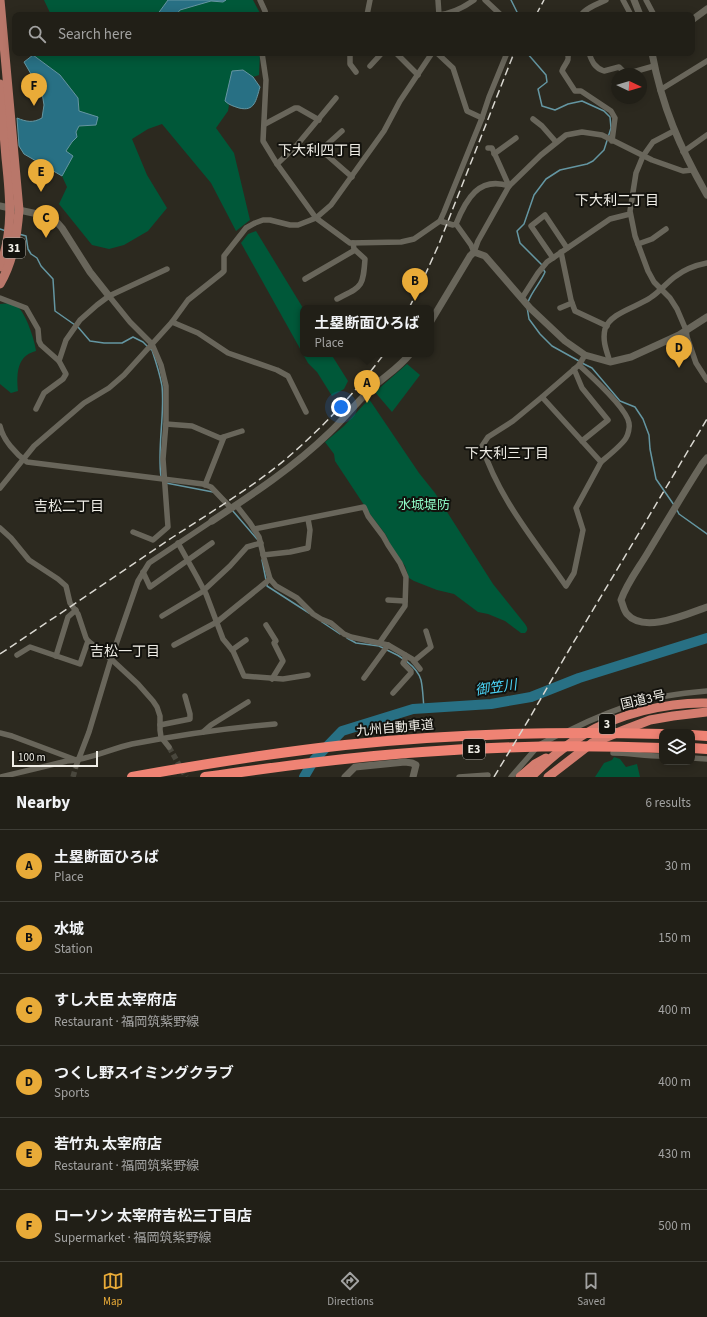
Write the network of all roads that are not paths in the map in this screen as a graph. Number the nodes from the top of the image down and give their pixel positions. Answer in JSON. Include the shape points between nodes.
{"nodes":[{"id":1,"x":0,"y":0,"type":"edge"},
{"id":2,"x":260,"y":0,"type":"edge"},
{"id":3,"x":370,"y":0,"type":"edge"},
{"id":4,"x":438,"y":0,"type":"edge"},
{"id":5,"x":474,"y":0,"type":"edge"},
{"id":6,"x":485,"y":0,"type":"edge"},
{"id":7,"x":606,"y":0,"type":"edge"},
{"id":8,"x":623,"y":0,"type":"edge"},
{"id":9,"x":634,"y":0,"type":"edge"},
{"id":10,"x":646,"y":0,"type":"edge"},
{"id":11,"x":707,"y":9,"type":"edge"},
{"id":12,"x":265,"y":12,"type":"edge"},
{"id":13,"x":368,"y":12,"type":"edge"},
{"id":14,"x":439,"y":12,"type":"edge"},
{"id":15,"x":454,"y":12,"type":"edge"},
{"id":16,"x":498,"y":12,"type":"edge"},
{"id":17,"x":583,"y":12,"type":"edge"},
{"id":18,"x":629,"y":12,"type":"edge"},
{"id":19,"x":639,"y":12,"type":"edge"},
{"id":20,"x":652,"y":12,"type":"edge"},
{"id":21,"x":695,"y":18,"type":"edge"},
{"id":22,"x":262,"y":56,"type":"edge"},
{"id":23,"x":350,"y":56,"type":"edge"},
{"id":24,"x":379,"y":56,"type":"edge"},
{"id":25,"x":399,"y":56,"type":"edge"},
{"id":26,"x":430,"y":56,"type":"edge"},
{"id":27,"x":440,"y":56,"type":"edge"},
{"id":28,"x":506,"y":56,"type":"edge"},
{"id":29,"x":568,"y":56,"type":"edge"},
{"id":30,"x":590,"y":56,"type":"edge"},
{"id":31,"x":652,"y":56,"type":"edge"},
{"id":32,"x":707,"y":61,"type":"edge"},
{"id":33,"x":370,"y":66,"type":"dead end"},
{"id":34,"x":654,"y":66,"type":"junction"},
{"id":35,"x":356,"y":72,"type":"dead end"},
{"id":36,"x":418,"y":75,"type":"junction"},
{"id":37,"x":0,"y":84,"type":"edge"},
{"id":38,"x":660,"y":90,"type":"junction"},
{"id":39,"x":336,"y":98,"type":"dead end"},
{"id":40,"x":482,"y":118,"type":"junction"},
{"id":41,"x":533,"y":119,"type":"dead end"},
{"id":42,"x":319,"y":120,"type":"junction"},
{"id":43,"x":265,"y":124,"type":"junction"},
{"id":44,"x":342,"y":131,"type":"dead end"},
{"id":45,"x":674,"y":131,"type":"junction"},
{"id":46,"x":707,"y":135,"type":"edge"},
{"id":47,"x":516,"y":138,"type":"dead end"},
{"id":48,"x":612,"y":140,"type":"junction"},
{"id":49,"x":556,"y":142,"type":"junction"},
{"id":50,"x":488,"y":148,"type":"dead end"},
{"id":51,"x":683,"y":152,"type":"junction"},
{"id":52,"x":494,"y":154,"type":"junction"},
{"id":53,"x":643,"y":156,"type":"junction"},
{"id":54,"x":277,"y":164,"type":"junction"},
{"id":55,"x":692,"y":170,"type":"junction"},
{"id":56,"x":352,"y":176,"type":"junction"},
{"id":57,"x":704,"y":183,"type":"edge"},
{"id":58,"x":509,"y":186,"type":"junction"},
{"id":59,"x":707,"y":195,"type":"edge"},
{"id":60,"x":0,"y":206,"type":"edge"},
{"id":61,"x":14,"y":209,"type":"junction"},
{"id":62,"x":630,"y":214,"type":"junction"},
{"id":63,"x":316,"y":218,"type":"junction"},
{"id":64,"x":440,"y":221,"type":"junction"},
{"id":65,"x":456,"y":224,"type":"junction"},
{"id":66,"x":666,"y":229,"type":"dead end"},
{"id":67,"x":353,"y":243,"type":"junction"},
{"id":68,"x":638,"y":244,"type":"junction"},
{"id":69,"x":567,"y":248,"type":"junction"},
{"id":70,"x":355,"y":250,"type":"junction"},
{"id":71,"x":474,"y":252,"type":"junction"},
{"id":72,"x":561,"y":252,"type":"junction"},
{"id":73,"x":553,"y":258,"type":"junction"},
{"id":74,"x":707,"y":263,"type":"edge"},
{"id":75,"x":0,"y":267,"type":"edge"},
{"id":76,"x":167,"y":269,"type":"dead end"},
{"id":77,"x":305,"y":279,"type":"dead end"},
{"id":78,"x":0,"y":284,"type":"edge"},
{"id":79,"x":661,"y":289,"type":"junction"},
{"id":80,"x":109,"y":296,"type":"junction"},
{"id":81,"x":0,"y":298,"type":"edge"},
{"id":82,"x":337,"y":299,"type":"dead end"},
{"id":83,"x":522,"y":299,"type":"junction"},
{"id":84,"x":572,"y":303,"type":"junction"},
{"id":85,"x":560,"y":308,"type":"dead end"},
{"id":86,"x":434,"y":316,"type":"edge"},
{"id":87,"x":707,"y":317,"type":"edge"},
{"id":88,"x":172,"y":322,"type":"junction"},
{"id":89,"x":607,"y":326,"type":"junction"},
{"id":90,"x":686,"y":330,"type":"junction"},
{"id":91,"x":152,"y":344,"type":"junction"},
{"id":92,"x":585,"y":355,"type":"junction"},
{"id":93,"x":407,"y":357,"type":"edge"},
{"id":94,"x":59,"y":361,"type":"junction"},
{"id":95,"x":610,"y":362,"type":"junction"},
{"id":96,"x":576,"y":367,"type":"junction"},
{"id":97,"x":707,"y":380,"type":"edge"},
{"id":98,"x":542,"y":398,"type":"junction"},
{"id":99,"x":36,"y":409,"type":"dead end"},
{"id":100,"x":306,"y":412,"type":"dead end"},
{"id":101,"x":166,"y":424,"type":"junction"},
{"id":102,"x":0,"y":430,"type":"edge"},
{"id":103,"x":242,"y":431,"type":"dead end"},
{"id":104,"x":224,"y":437,"type":"junction"},
{"id":105,"x":582,"y":441,"type":"junction"},
{"id":106,"x":707,"y":458,"type":"edge"},
{"id":107,"x":23,"y":459,"type":"junction"},
{"id":108,"x":602,"y":462,"type":"junction"},
{"id":109,"x":165,"y":479,"type":"junction"},
{"id":110,"x":205,"y":485,"type":"junction"},
{"id":111,"x":0,"y":488,"type":"edge"},
{"id":112,"x":234,"y":506,"type":"junction"},
{"id":113,"x":308,"y":519,"type":"junction"},
{"id":114,"x":212,"y":521,"type":"joint"},
{"id":115,"x":0,"y":528,"type":"edge"},
{"id":116,"x":254,"y":529,"type":"junction"},
{"id":117,"x":133,"y":532,"type":"dead end"},
{"id":118,"x":261,"y":542,"type":"junction"},
{"id":119,"x":178,"y":543,"type":"junction"},
{"id":120,"x":212,"y":543,"type":"dead end"},
{"id":121,"x":263,"y":555,"type":"junction"},
{"id":122,"x":188,"y":559,"type":"junction"},
{"id":123,"x":143,"y":572,"type":"junction"},
{"id":124,"x":270,"y":579,"type":"junction"},
{"id":125,"x":204,"y":590,"type":"junction"},
{"id":126,"x":388,"y":600,"type":"dead end"},
{"id":127,"x":405,"y":601,"type":"junction"},
{"id":128,"x":707,"y":608,"type":"edge"},
{"id":129,"x":76,"y":610,"type":"junction"},
{"id":130,"x":162,"y":616,"type":"dead end"},
{"id":131,"x":217,"y":622,"type":"junction"},
{"id":132,"x":266,"y":625,"type":"dead end"},
{"id":133,"x":426,"y":631,"type":"dead end"},
{"id":134,"x":246,"y":640,"type":"dead end"},
{"id":135,"x":88,"y":642,"type":"junction"},
{"id":136,"x":380,"y":642,"type":"junction"},
{"id":137,"x":174,"y":645,"type":"dead end"},
{"id":138,"x":388,"y":645,"type":"junction"},
{"id":139,"x":232,"y":650,"type":"junction"},
{"id":140,"x":17,"y":655,"type":"dead end"},
{"id":141,"x":405,"y":655,"type":"junction"},
{"id":142,"x":56,"y":656,"type":"junction"},
{"id":143,"x":111,"y":658,"type":"junction"},
{"id":144,"x":414,"y":661,"type":"junction"},
{"id":145,"x":420,"y":669,"type":"dead end"},
{"id":146,"x":308,"y":675,"type":"dead end"},
{"id":147,"x":364,"y":678,"type":"dead end"},
{"id":148,"x":272,"y":679,"type":"junction"},
{"id":149,"x":707,"y":691,"type":"edge"},
{"id":150,"x":393,"y":693,"type":"dead end"},
{"id":151,"x":185,"y":696,"type":"dead end"},
{"id":152,"x":248,"y":702,"type":"dead end"},
{"id":153,"x":707,"y":702,"type":"edge"},
{"id":154,"x":705,"y":713,"type":"edge"},
{"id":155,"x":275,"y":724,"type":"dead end"},
{"id":156,"x":160,"y":725,"type":"junction"},
{"id":157,"x":0,"y":733,"type":"edge"},
{"id":158,"x":203,"y":733,"type":"junction"},
{"id":159,"x":659,"y":734,"type":"edge"},
{"id":160,"x":695,"y":735,"type":"edge"},
{"id":161,"x":707,"y":736,"type":"edge"},
{"id":162,"x":163,"y":739,"type":"junction"},
{"id":163,"x":168,"y":747,"type":"tunnel mouth"},
{"id":164,"x":659,"y":748,"type":"edge"},
{"id":165,"x":695,"y":748,"type":"edge"},
{"id":166,"x":707,"y":749,"type":"edge"},
{"id":167,"x":613,"y":753,"type":"dead end"},
{"id":168,"x":556,"y":754,"type":"junction"},
{"id":169,"x":659,"y":756,"type":"edge"},
{"id":170,"x":695,"y":758,"type":"edge"},
{"id":171,"x":707,"y":759,"type":"edge"},
{"id":172,"x":77,"y":763,"type":"junction"},
{"id":173,"x":558,"y":768,"type":"junction"},
{"id":174,"x":488,"y":775,"type":"dead end"},
{"id":175,"x":1,"y":777,"type":"edge"},
{"id":176,"x":132,"y":777,"type":"edge"},
{"id":177,"x":205,"y":777,"type":"edge"},
{"id":178,"x":345,"y":777,"type":"edge"},
{"id":179,"x":414,"y":777,"type":"edge"},
{"id":180,"x":459,"y":777,"type":"edge"},
{"id":181,"x":511,"y":777,"type":"edge"},
{"id":182,"x":520,"y":777,"type":"edge"},
{"id":183,"x":531,"y":777,"type":"edge"},
{"id":184,"x":548,"y":777,"type":"edge"},
{"id":185,"x":551,"y":777,"type":"edge"}],
"edges":[{"from":1,"to":61,"type":"main road","number":"31"},
{"from":2,"to":12,"type":"street"},
{"from":3,"to":13,"type":"street"},
{"from":4,"to":14,"type":"street"},
{"from":5,"to":15,"type":"street"},
{"from":6,"to":16,"type":"street"},
{"from":7,"to":17,"type":"street"},
{"from":8,"to":18,"type":"street"},
{"from":9,"to":19,"type":"street"},
{"from":10,"to":20,"type":"street"},
{"from":11,"to":21,"type":"street"},
{"from":22,"to":43,"type":"street","via":[[266,80]]},
{"from":23,"to":35,"type":"street","via":[[350,64]]},
{"from":24,"to":33,"type":"street"},
{"from":25,"to":36,"type":"street"},
{"from":26,"to":36,"type":"street"},
{"from":27,"to":40,"type":"street","via":[[453,68],[467,111]]},
{"from":28,"to":40,"type":"street"},
{"from":29,"to":48,"type":"street","via":[[568,62],[562,71],[575,91],[581,91],[611,111],[615,118]]},
{"from":30,"to":34,"type":"street","via":[[596,67],[604,71],[619,67],[626,74]]},
{"from":31,"to":34,"type":"street"},
{"from":32,"to":38,"type":"street"},
{"from":34,"to":38,"type":"street"},
{"from":36,"to":56,"type":"street"},
{"from":37,"to":61,"type":"main road","number":"31"},
{"from":38,"to":45,"type":"street"},
{"from":39,"to":42,"type":"street"},
{"from":40,"to":64,"type":"street"},
{"from":41,"to":49,"type":"street"},
{"from":42,"to":43,"type":"street","via":[[295,108]]},
{"from":42,"to":54,"type":"street"},
{"from":43,"to":54,"type":"street","via":[[263,141]]},
{"from":44,"to":56,"type":"street","via":[[321,150]]},
{"from":45,"to":51,"type":"street"},
{"from":45,"to":53,"type":"street","via":[[653,142]]},
{"from":46,"to":51,"type":"street"},
{"from":47,"to":52,"type":"street"},
{"from":48,"to":49,"type":"street","via":[[602,135],[582,132],[566,135]]},
{"from":48,"to":53,"type":"street"},
{"from":49,"to":58,"type":"street"},
{"from":50,"to":52,"type":"street","via":[[492,148]]},
{"from":51,"to":55,"type":"street"},
{"from":52,"to":58,"type":"street"},
{"from":53,"to":55,"type":"street","via":[[683,171]]},
{"from":53,"to":62,"type":"street","via":[[636,173]]},
{"from":54,"to":63,"type":"street"},
{"from":55,"to":57,"type":"street"},
{"from":56,"to":63,"type":"street","via":[[331,205]]},
{"from":57,"to":59,"type":"street"},
{"from":58,"to":65,"type":"street","via":[[494,183],[477,190],[465,204]]},
{"from":58,"to":71,"type":"street"},
{"from":60,"to":61,"type":"street"},
{"from":61,"to":75,"type":"main road","number":"31"},
{"from":61,"to":78,"type":"main road","number":"31","via":[[18,226],[8,267]]},
{"from":61,"to":80,"type":"street","via":[[55,220]]},
{"from":62,"to":68,"type":"street"},
{"from":62,"to":69,"type":"street","via":[[610,219]]},
{"from":63,"to":67,"type":"street"},
{"from":63,"to":88,"type":"street","via":[[298,225],[263,220],[246,228],[224,256],[222,274],[188,300]]},
{"from":64,"to":65,"type":"street"},
{"from":64,"to":67,"type":"street","via":[[414,239],[401,242]]},
{"from":65,"to":71,"type":"street"},
{"from":66,"to":68,"type":"street","via":[[652,239]]},
{"from":67,"to":70,"type":"street"},
{"from":68,"to":79,"type":"street","via":[[648,271]]},
{"from":69,"to":72,"type":"street"},
{"from":69,"to":73,"type":"street","via":[[545,215],[531,226]]},
{"from":70,"to":77,"type":"street"},
{"from":70,"to":82,"type":"street","via":[[364,259],[364,278],[358,288]]},
{"from":71,"to":83,"type":"street","via":[[484,256]]},
{"from":71,"to":86,"type":"street"},
{"from":72,"to":73,"type":"street"},
{"from":72,"to":84,"type":"street"},
{"from":73,"to":83,"type":"street","via":[[541,269]]},
{"from":74,"to":79,"type":"street","via":[[676,276]]},
{"from":76,"to":80,"type":"street"},
{"from":79,"to":89,"type":"street","via":[[644,302],[621,313]]},
{"from":79,"to":90,"type":"street","via":[[677,309]]},
{"from":80,"to":91,"type":"street"},
{"from":80,"to":94,"type":"street","via":[[80,320],[66,340]]},
{"from":81,"to":94,"type":"street","via":[[26,308],[38,329],[41,345]]},
{"from":83,"to":92,"type":"street","via":[[565,341]]},
{"from":84,"to":85,"type":"street"},
{"from":84,"to":89,"type":"street","via":[[575,310]]},
{"from":87,"to":90,"type":"street"},
{"from":88,"to":91,"type":"street"},
{"from":88,"to":100,"type":"street","via":[[198,333],[228,353],[288,376]]},
{"from":89,"to":95,"type":"street","via":[[605,346]]},
{"from":90,"to":95,"type":"street","via":[[631,357]]},
{"from":90,"to":97,"type":"street","via":[[696,363]]},
{"from":91,"to":101,"type":"street","via":[[166,386]]},
{"from":91,"to":107,"type":"street","via":[[110,388],[84,403],[42,438]]},
{"from":92,"to":95,"type":"street"},
{"from":92,"to":96,"type":"street"},
{"from":93,"to":112,"type":"street","via":[[368,391],[330,433],[302,458]]},
{"from":94,"to":99,"type":"street","via":[[66,374],[44,393]]},
{"from":96,"to":98,"type":"street"},
{"from":96,"to":105,"type":"street","via":[[582,388],[608,420]]},
{"from":96,"to":108,"type":"street","via":[[590,375],[622,409],[629,422],[626,438]]},
{"from":98,"to":105,"type":"street"},
{"from":98,"to":108,"type":"street","via":[[488,437],[482,446],[495,479],[514,514],[566,586],[574,573],[583,530],[576,508]]},
{"from":101,"to":104,"type":"street","via":[[192,426],[220,438]]},
{"from":101,"to":109,"type":"street"},
{"from":102,"to":107,"type":"street"},
{"from":103,"to":104,"type":"street"},
{"from":104,"to":110,"type":"street"},
{"from":105,"to":108,"type":"street"},
{"from":106,"to":128,"type":"street","via":[[624,591],[621,600],[627,614],[639,622],[652,623]]},
{"from":107,"to":109,"type":"street","via":[[30,463]]},
{"from":107,"to":111,"type":"street"},
{"from":109,"to":110,"type":"street"},
{"from":109,"to":117,"type":"street","via":[[168,527],[153,540]]},
{"from":110,"to":112,"type":"street"},
{"from":112,"to":114,"type":"street"},
{"from":112,"to":116,"type":"street"},
{"from":113,"to":116,"type":"street"},
{"from":113,"to":121,"type":"street","via":[[308,548]]},
{"from":113,"to":127,"type":"street","via":[[364,507],[403,569],[406,577]]},
{"from":114,"to":119,"type":"street"},
{"from":115,"to":129,"type":"street","via":[[29,560],[66,586],[70,603]]},
{"from":116,"to":118,"type":"street"},
{"from":118,"to":121,"type":"street"},
{"from":118,"to":125,"type":"street","via":[[247,547]]},
{"from":119,"to":122,"type":"street"},
{"from":119,"to":123,"type":"street","via":[[149,563]]},
{"from":120,"to":122,"type":"street"},
{"from":121,"to":124,"type":"street"},
{"from":122,"to":123,"type":"street","via":[[150,587]]},
{"from":122,"to":125,"type":"street"},
{"from":123,"to":143,"type":"street"},
{"from":124,"to":131,"type":"street"},
{"from":124,"to":136,"type":"street","via":[[276,586],[297,598],[321,620],[330,623],[344,634]]},
{"from":125,"to":130,"type":"street"},
{"from":125,"to":131,"type":"street"},
{"from":126,"to":127,"type":"street"},
{"from":127,"to":136,"type":"street","via":[[405,606]]},
{"from":129,"to":135,"type":"street"},
{"from":129,"to":142,"type":"street","via":[[68,617]]},
{"from":131,"to":137,"type":"street"},
{"from":131,"to":139,"type":"street","via":[[223,639]]},
{"from":132,"to":148,"type":"street","via":[[276,641],[274,643],[283,661]]},
{"from":133,"to":144,"type":"street","via":[[431,647]]},
{"from":134,"to":139,"type":"street"},
{"from":135,"to":142,"type":"street","via":[[80,664]]},
{"from":135,"to":143,"type":"street"},
{"from":136,"to":138,"type":"street"},
{"from":138,"to":141,"type":"street"},
{"from":138,"to":147,"type":"street"},
{"from":139,"to":148,"type":"street","via":[[244,676]]},
{"from":140,"to":142,"type":"street","via":[[30,648]]},
{"from":141,"to":144,"type":"street"},
{"from":141,"to":150,"type":"street","via":[[403,663],[411,673]]},
{"from":143,"to":156,"type":"street","via":[[153,701],[160,716]]},
{"from":143,"to":172,"type":"street"},
{"from":144,"to":145,"type":"street"},
{"from":146,"to":148,"type":"street"},
{"from":149,"to":181,"type":"street","via":[[643,701],[575,728],[539,745]]},
{"from":151,"to":156,"type":"street","via":[[190,719]]},
{"from":152,"to":158,"type":"street","via":[[211,725]]},
{"from":153,"to":168,"type":"highway","name":"国道3号","number":"3","via":[[640,711],[584,734]]},
{"from":154,"to":173,"type":"highway","name":"国道3号","number":"3","via":[[650,720],[592,743]]},
{"from":155,"to":158,"type":"street"},
{"from":156,"to":162,"type":"street"},
{"from":157,"to":172,"type":"street"},
{"from":158,"to":162,"type":"street"},
{"from":159,"to":176,"type":"highway","name":"九州自動車道","number":"E3","via":[[600,733],[413,739],[214,762]]},
{"from":160,"to":161,"type":"highway"},
{"from":162,"to":163,"type":"street"},
{"from":162,"to":172,"type":"street","via":[[122,746]]},
{"from":164,"to":177,"type":"highway","name":"九州自動車道","number":"E3","via":[[480,748],[287,766]]},
{"from":165,"to":166,"type":"highway"},
{"from":167,"to":169,"type":"street"},
{"from":168,"to":182,"type":"highway","via":[[535,764]]},
{"from":168,"to":183,"type":"highway","name":"国道3号","number":"3"},
{"from":170,"to":171,"type":"street"},
{"from":172,"to":175,"type":"street","via":[[67,761]]},
{"from":173,"to":184,"type":"highway","name":"国道3号","number":"3"},
{"from":173,"to":185,"type":"highway"},
{"from":174,"to":180,"type":"street"},
{"from":178,"to":179,"type":"street","via":[[355,767],[405,762],[416,765]]}]}
